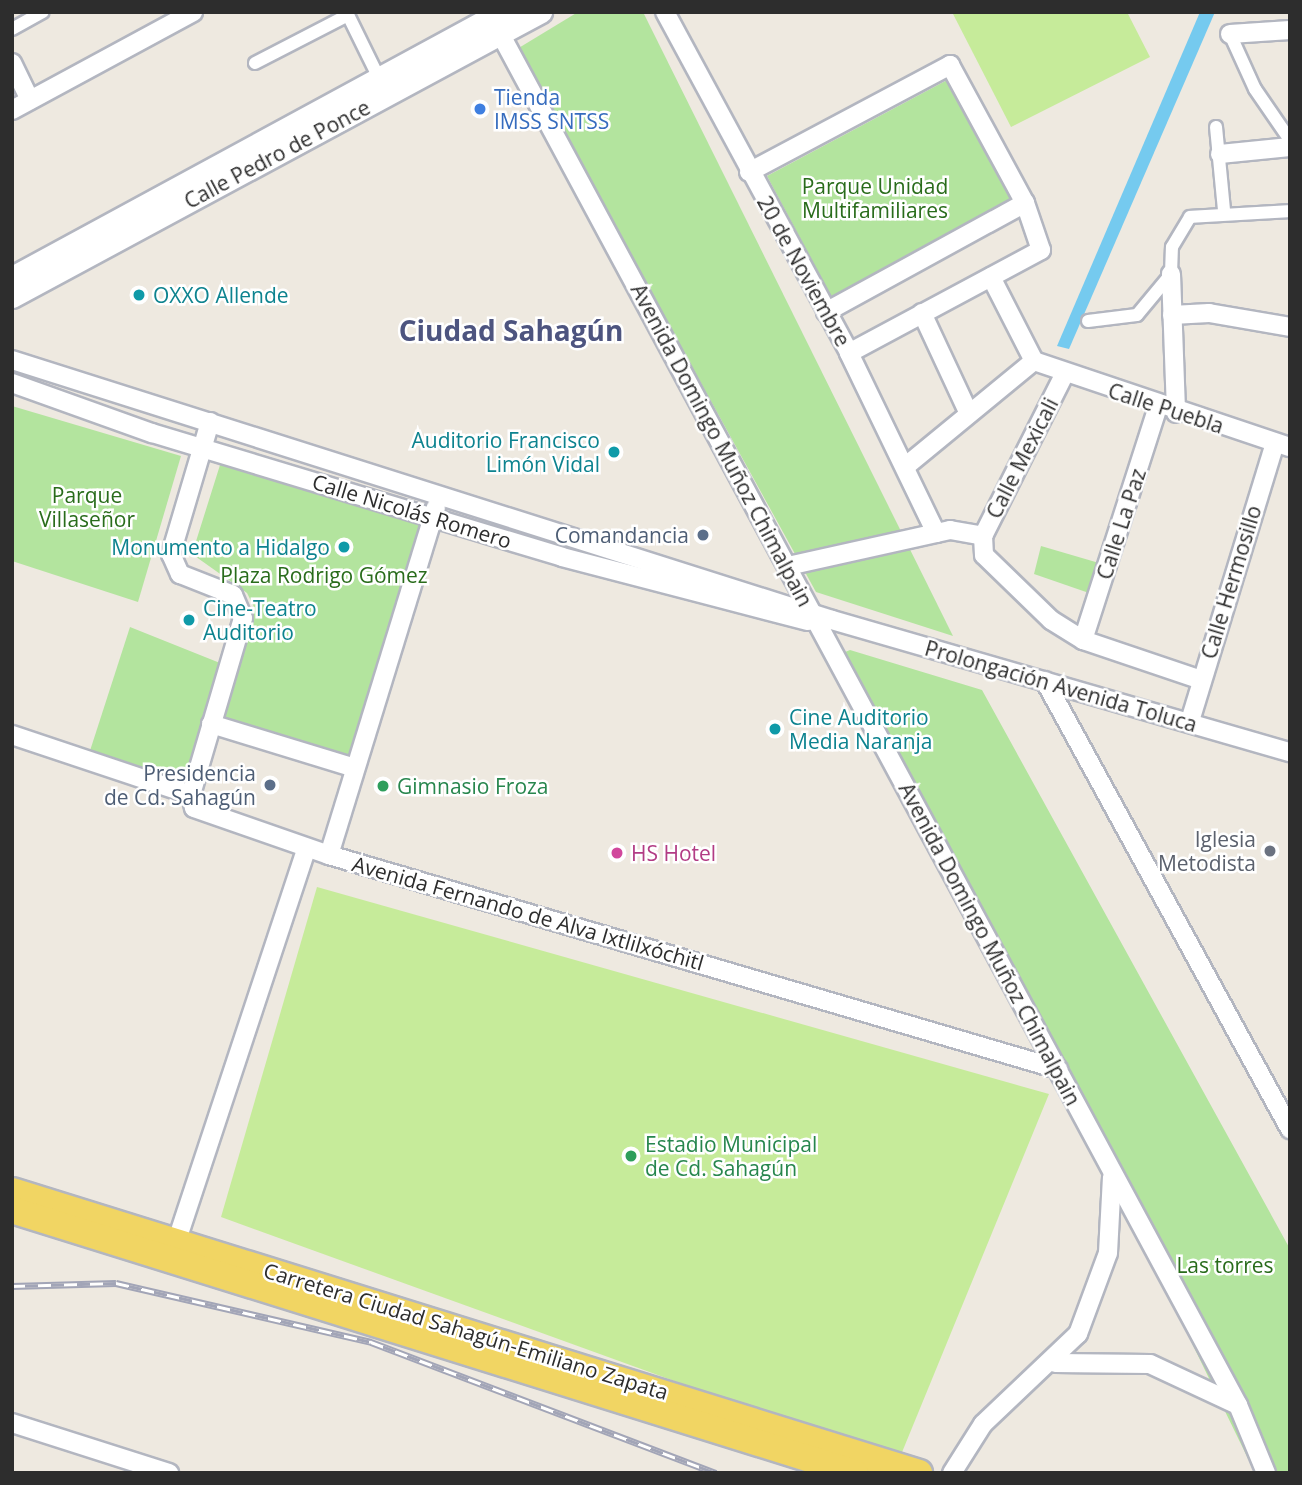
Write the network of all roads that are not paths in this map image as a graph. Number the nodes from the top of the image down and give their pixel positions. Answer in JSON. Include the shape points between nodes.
{"nodes":[{"id":1,"x":43,"y":12,"type":"edge"},
{"id":2,"x":192,"y":12,"type":"edge"},
{"id":3,"x":513,"y":12,"type":"edge"},
{"id":4,"x":541,"y":12,"type":"edge"},
{"id":5,"x":665,"y":12,"type":"edge"},
{"id":6,"x":494,"y":19,"type":"edge"},
{"id":7,"x":12,"y":29,"type":"edge"},
{"id":8,"x":1290,"y":30,"type":"edge"},
{"id":9,"x":1230,"y":34,"type":"joint"},
{"id":10,"x":255,"y":62,"type":"dead end"},
{"id":11,"x":12,"y":63,"type":"edge"},
{"id":12,"x":379,"y":78,"type":"junction"},
{"id":13,"x":30,"y":100,"type":"junction"},
{"id":14,"x":12,"y":110,"type":"edge"},
{"id":15,"x":1216,"y":127,"type":"dead end"},
{"id":16,"x":1290,"y":140,"type":"edge"},
{"id":17,"x":1290,"y":148,"type":"edge"},
{"id":18,"x":1220,"y":154,"type":"junction"},
{"id":19,"x":749,"y":172,"type":"junction"},
{"id":20,"x":1026,"y":203,"type":"junction"},
{"id":21,"x":1224,"y":210,"type":"junction"},
{"id":22,"x":1290,"y":211,"type":"edge"},
{"id":23,"x":1171,"y":274,"type":"junction"},
{"id":24,"x":12,"y":277,"type":"edge"},
{"id":25,"x":991,"y":277,"type":"junction"},
{"id":26,"x":12,"y":297,"type":"edge"},
{"id":27,"x":826,"y":312,"type":"junction"},
{"id":28,"x":922,"y":313,"type":"junction"},
{"id":29,"x":1172,"y":315,"type":"junction"},
{"id":30,"x":1088,"y":321,"type":"dead end"},
{"id":31,"x":1290,"y":327,"type":"edge"},
{"id":32,"x":849,"y":353,"type":"junction"},
{"id":33,"x":12,"y":360,"type":"edge"},
{"id":34,"x":1049,"y":366,"type":"junction"},
{"id":35,"x":12,"y":383,"type":"edge"},
{"id":36,"x":1158,"y":407,"type":"junction"},
{"id":37,"x":1176,"y":413,"type":"junction"},
{"id":38,"x":969,"y":414,"type":"junction"},
{"id":39,"x":210,"y":422,"type":"junction"},
{"id":40,"x":1282,"y":445,"type":"edge"},
{"id":41,"x":203,"y":447,"type":"junction"},
{"id":42,"x":293,"y":449,"type":"junction"},
{"id":43,"x":906,"y":466,"type":"junction"},
{"id":44,"x":285,"y":472,"type":"junction"},
{"id":45,"x":440,"y":494,"type":"junction"},
{"id":46,"x":433,"y":517,"type":"junction"},
{"id":47,"x":936,"y":533,"type":"junction"},
{"id":48,"x":975,"y":536,"type":"junction"},
{"id":49,"x":789,"y":566,"type":"junction"},
{"id":50,"x":718,"y":582,"type":"junction"},
{"id":51,"x":712,"y":600,"type":"junction"},
{"id":52,"x":820,"y":618,"type":"junction"},
{"id":53,"x":1083,"y":640,"type":"junction"},
{"id":54,"x":1201,"y":680,"type":"junction"},
{"id":55,"x":1045,"y":681,"type":"junction"},
{"id":56,"x":1190,"y":721,"type":"junction"},
{"id":57,"x":211,"y":724,"type":"junction"},
{"id":58,"x":12,"y":735,"type":"edge"},
{"id":59,"x":1288,"y":745,"type":"edge"},
{"id":60,"x":355,"y":768,"type":"junction"},
{"id":61,"x":191,"y":795,"type":"junction"},
{"id":62,"x":307,"y":848,"type":"junction"},
{"id":63,"x":329,"y":855,"type":"junction"},
{"id":64,"x":1058,"y":1069,"type":"junction"},
{"id":65,"x":1290,"y":1129,"type":"edge"},
{"id":66,"x":1112,"y":1174,"type":"junction"},
{"id":67,"x":12,"y":1191,"type":"edge"},
{"id":68,"x":12,"y":1210,"type":"edge"},
{"id":69,"x":85,"y":1223,"type":"junction"},
{"id":70,"x":177,"y":1240,"type":"junction"},
{"id":71,"x":213,"y":1261,"type":"junction"},
{"id":72,"x":1055,"y":1363,"type":"junction"},
{"id":73,"x":1238,"y":1405,"type":"junction"},
{"id":74,"x":12,"y":1423,"type":"edge"},
{"id":75,"x":917,"y":1472,"type":"edge"},
{"id":76,"x":169,"y":1473,"type":"edge"},
{"id":77,"x":855,"y":1473,"type":"edge"},
{"id":78,"x":952,"y":1473,"type":"edge"},
{"id":79,"x":1266,"y":1473,"type":"edge"}],
"edges":[{"from":1,"to":7,"type":"street"},
{"from":2,"to":13,"type":"street"},
{"from":3,"to":6,"type":"street","name":"Calle Pedro de Ponce"},
{"from":4,"to":6,"type":"street","name":"Calle Pedro de Ponce"},
{"from":5,"to":19,"type":"street","name":"20 de Noviembre"},
{"from":6,"to":12,"type":"street","name":"Calle Pedro de Ponce"},
{"from":6,"to":26,"type":"street","name":"Calle Pedro de Ponce"},
{"from":6,"to":49,"type":"street","name":"Avenida Domingo Muñoz Chimalpain"},
{"from":8,"to":9,"type":"street"},
{"from":9,"to":16,"type":"street","via":[[1255,89]]},
{"from":10,"to":12,"type":"street","via":[[348,15]]},
{"from":11,"to":13,"type":"street"},
{"from":12,"to":24,"type":"street","name":"Calle Pedro de Ponce"},
{"from":13,"to":14,"type":"street"},
{"from":15,"to":18,"type":"street"},
{"from":17,"to":18,"type":"street"},
{"from":18,"to":21,"type":"street"},
{"from":19,"to":20,"type":"street","via":[[950,65]]},
{"from":19,"to":27,"type":"street","name":"20 de Noviembre"},
{"from":20,"to":25,"type":"street","via":[[1041,245]]},
{"from":20,"to":27,"type":"street"},
{"from":21,"to":22,"type":"street"},
{"from":21,"to":23,"type":"street","via":[[1191,217],[1172,247]]},
{"from":23,"to":29,"type":"street"},
{"from":23,"to":30,"type":"street","via":[[1137,315]]},
{"from":25,"to":28,"type":"street"},
{"from":25,"to":34,"type":"street"},
{"from":27,"to":32,"type":"street","name":"20 de Noviembre"},
{"from":28,"to":32,"type":"street"},
{"from":28,"to":38,"type":"street"},
{"from":29,"to":31,"type":"street","via":[[1209,313]]},
{"from":29,"to":37,"type":"street"},
{"from":32,"to":43,"type":"street","name":"20 de Noviembre"},
{"from":33,"to":39,"type":"street","name":"Calle Nicolás Romero"},
{"from":34,"to":36,"type":"street","name":"Calle Puebla"},
{"from":34,"to":38,"type":"street"},
{"from":34,"to":48,"type":"street","name":"Calle Mexicali"},
{"from":35,"to":41,"type":"street","name":"Calle Nicolás Romero"},
{"from":36,"to":37,"type":"street","name":"Calle Puebla"},
{"from":36,"to":53,"type":"street","name":"Calle La Paz"},
{"from":37,"to":40,"type":"street","name":"Calle Puebla"},
{"from":38,"to":43,"type":"street"},
{"from":39,"to":41,"type":"street"},
{"from":39,"to":42,"type":"street","name":"Calle Nicolás Romero"},
{"from":40,"to":54,"type":"street","name":"Calle Hermosillo"},
{"from":41,"to":44,"type":"street","name":"Calle Nicolás Romero"},
{"from":41,"to":57,"type":"street","via":[[171,554],[180,573],[225,590],[242,610]]},
{"from":42,"to":44,"type":"street"},
{"from":42,"to":45,"type":"street","name":"Calle Nicolás Romero"},
{"from":43,"to":47,"type":"street","name":"20 de Noviembre"},
{"from":44,"to":46,"type":"street","name":"Calle Nicolás Romero"},
{"from":45,"to":46,"type":"street"},
{"from":45,"to":50,"type":"street","name":"Calle Nicolás Romero"},
{"from":46,"to":51,"type":"street","name":"Calle Nicolás Romero"},
{"from":46,"to":60,"type":"street"},
{"from":47,"to":48,"type":"street"},
{"from":47,"to":49,"type":"street"},
{"from":48,"to":53,"type":"street","via":[[1051,620]]},
{"from":49,"to":52,"type":"street","name":"Avenida Domingo Muñoz Chimalpain"},
{"from":50,"to":51,"type":"street"},
{"from":50,"to":52,"type":"street","name":"Calle Nicolás Romero"},
{"from":51,"to":52,"type":"street","name":"Calle Nicolás Romero"},
{"from":52,"to":55,"type":"street","name":"Prolongación Avenida Toluca"},
{"from":52,"to":64,"type":"street","name":"Avenida Domingo Muñoz Chimalpain"},
{"from":53,"to":54,"type":"street"},
{"from":54,"to":56,"type":"street","name":"Calle Hermosillo"},
{"from":55,"to":56,"type":"street","name":"Prolongación Avenida Toluca"},
{"from":55,"to":65,"type":"street"},
{"from":56,"to":59,"type":"street","name":"Prolongación Avenida Toluca"},
{"from":57,"to":60,"type":"street"},
{"from":57,"to":61,"type":"street"},
{"from":58,"to":61,"type":"street","name":"Avenida Fernando de Alva Ixtlilxóchitl"},
{"from":60,"to":63,"type":"street"},
{"from":61,"to":62,"type":"street","name":"Avenida Fernando de Alva Ixtlilxóchitl","via":[[200,813]]},
{"from":62,"to":63,"type":"street","name":"Avenida Fernando de Alva Ixtlilxóchitl"},
{"from":62,"to":70,"type":"street"},
{"from":63,"to":64,"type":"street","name":"Avenida Fernando de Alva Ixtlilxóchitl"},
{"from":64,"to":66,"type":"street","name":"Avenida Domingo Muñoz Chimalpain"},
{"from":66,"to":72,"type":"street","via":[[1101,1280],[1079,1334]]},
{"from":66,"to":73,"type":"street","name":"Avenida Domingo Muñoz Chimalpain"},
{"from":67,"to":69,"type":"main road","name":"Carretera Ciudad Sahagún-Emiliano Zapata"},
{"from":68,"to":69,"type":"main road","name":"Carretera Ciudad Sahagún-Emiliano Zapata"},
{"from":69,"to":70,"type":"main road","name":"Carretera Ciudad Sahagún-Emiliano Zapata"},
{"from":69,"to":71,"type":"main road","name":"Carretera Ciudad Sahagún-Emiliano Zapata"},
{"from":70,"to":71,"type":"main road","name":"Carretera Ciudad Sahagún-Emiliano Zapata"},
{"from":71,"to":75,"type":"main road","name":"Carretera Ciudad Sahagún-Emiliano Zapata"},
{"from":71,"to":77,"type":"main road","name":"Carretera Ciudad Sahagún-Emiliano Zapata"},
{"from":72,"to":73,"type":"street","via":[[1150,1364]]},
{"from":72,"to":78,"type":"street","via":[[983,1424]]},
{"from":73,"to":79,"type":"street","name":"Avenida Domingo Muñoz Chimalpain"},
{"from":74,"to":76,"type":"street"}]}
